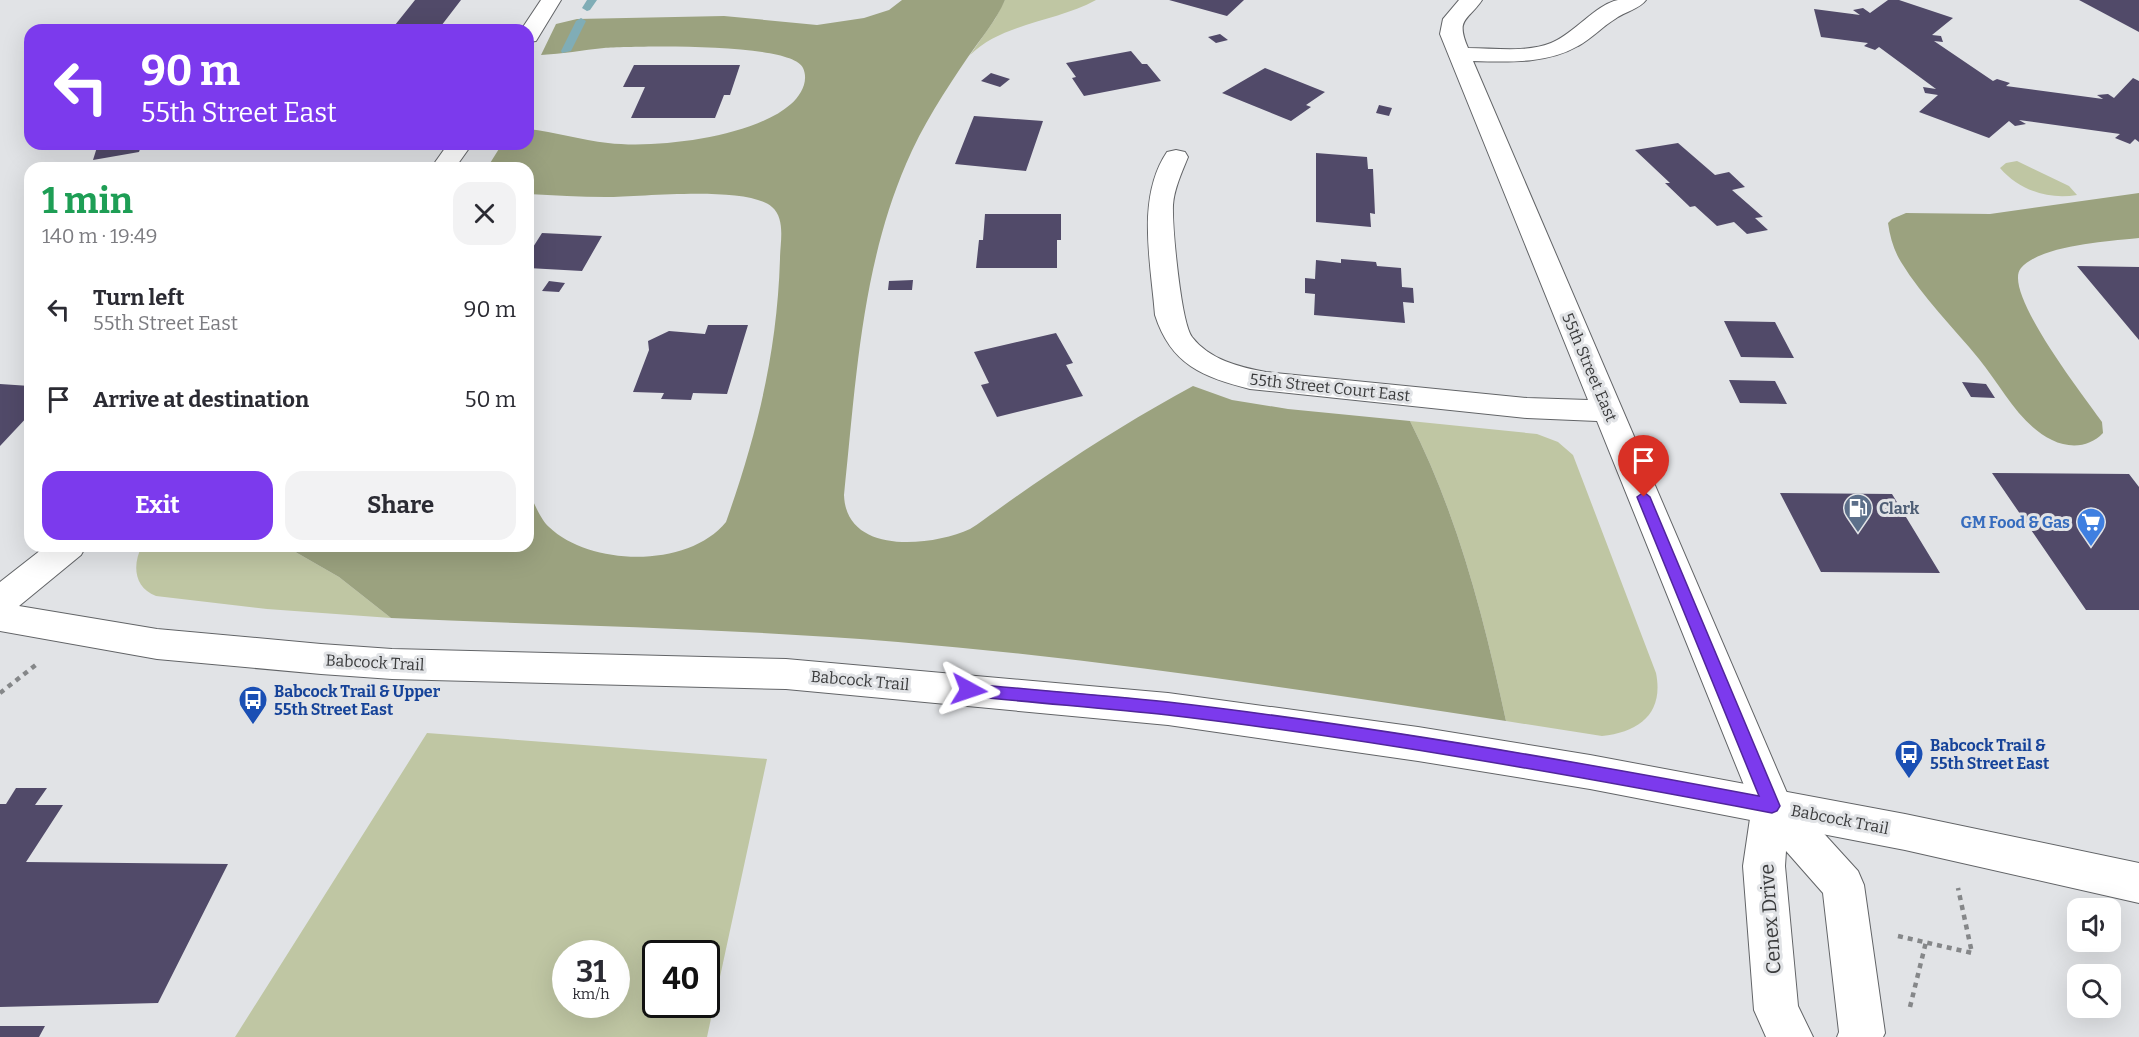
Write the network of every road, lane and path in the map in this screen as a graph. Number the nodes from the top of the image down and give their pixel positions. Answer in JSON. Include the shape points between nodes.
{"nodes":[{"id":1,"x":551,"y":0,"type":"edge"},
{"id":2,"x":1472,"y":0,"type":"edge"},
{"id":3,"x":1636,"y":0,"type":"edge"},
{"id":4,"x":534,"y":27,"type":"edge"},
{"id":5,"x":1460,"y":54,"type":"junction"},
{"id":6,"x":1176,"y":157,"type":"dead end"},
{"id":7,"x":1608,"y":411,"type":"junction"},
{"id":8,"x":62,"y":552,"type":"edge"},
{"id":9,"x":0,"y":602,"type":"edge"},
{"id":10,"x":0,"y":617,"type":"edge"},
{"id":11,"x":1772,"y":806,"type":"junction"},
{"id":12,"x":1947,"y":841,"type":"junction"},
{"id":13,"x":2139,"y":883,"type":"edge"},
{"id":14,"x":1926,"y":942,"type":"dead end"},
{"id":15,"x":1972,"y":953,"type":"dead end"},
{"id":16,"x":1908,"y":1015,"type":"dead end"},
{"id":17,"x":1790,"y":1037,"type":"edge"},
{"id":18,"x":1860,"y":1037,"type":"edge"}],
"edges":[{"from":1,"to":4,"type":"street"},
{"from":2,"to":5,"type":"street","name":"55th Street East","via":[[1452,22],[1451,34]]},
{"from":3,"to":5,"type":"street","via":[[1611,10],[1579,36],[1556,48]]},
{"from":5,"to":7,"type":"street","name":"55th Street East"},
{"from":6,"to":7,"type":"street","name":"55th Street Court East","via":[[1160,205],[1169,315],[1180,341],[1202,362],[1227,373],[1266,382],[1527,408]]},
{"from":7,"to":11,"type":"street","name":"55th Street East"},
{"from":8,"to":9,"type":"street"},
{"from":10,"to":11,"type":"street","name":"Babcock Trail","via":[[158,644],[321,660],[786,674],[1159,708],[1508,758]]},
{"from":11,"to":12,"type":"street","name":"Babcock Trail"},
{"from":11,"to":17,"type":"street","name":"Cenex Drive","via":[[1764,866],[1776,1010]]},
{"from":11,"to":18,"type":"street","via":[[1843,885]]},
{"from":12,"to":13,"type":"street","name":"Babcock Trail"},
{"from":12,"to":15,"type":"path"},
{"from":14,"to":16,"type":"path"}]}
